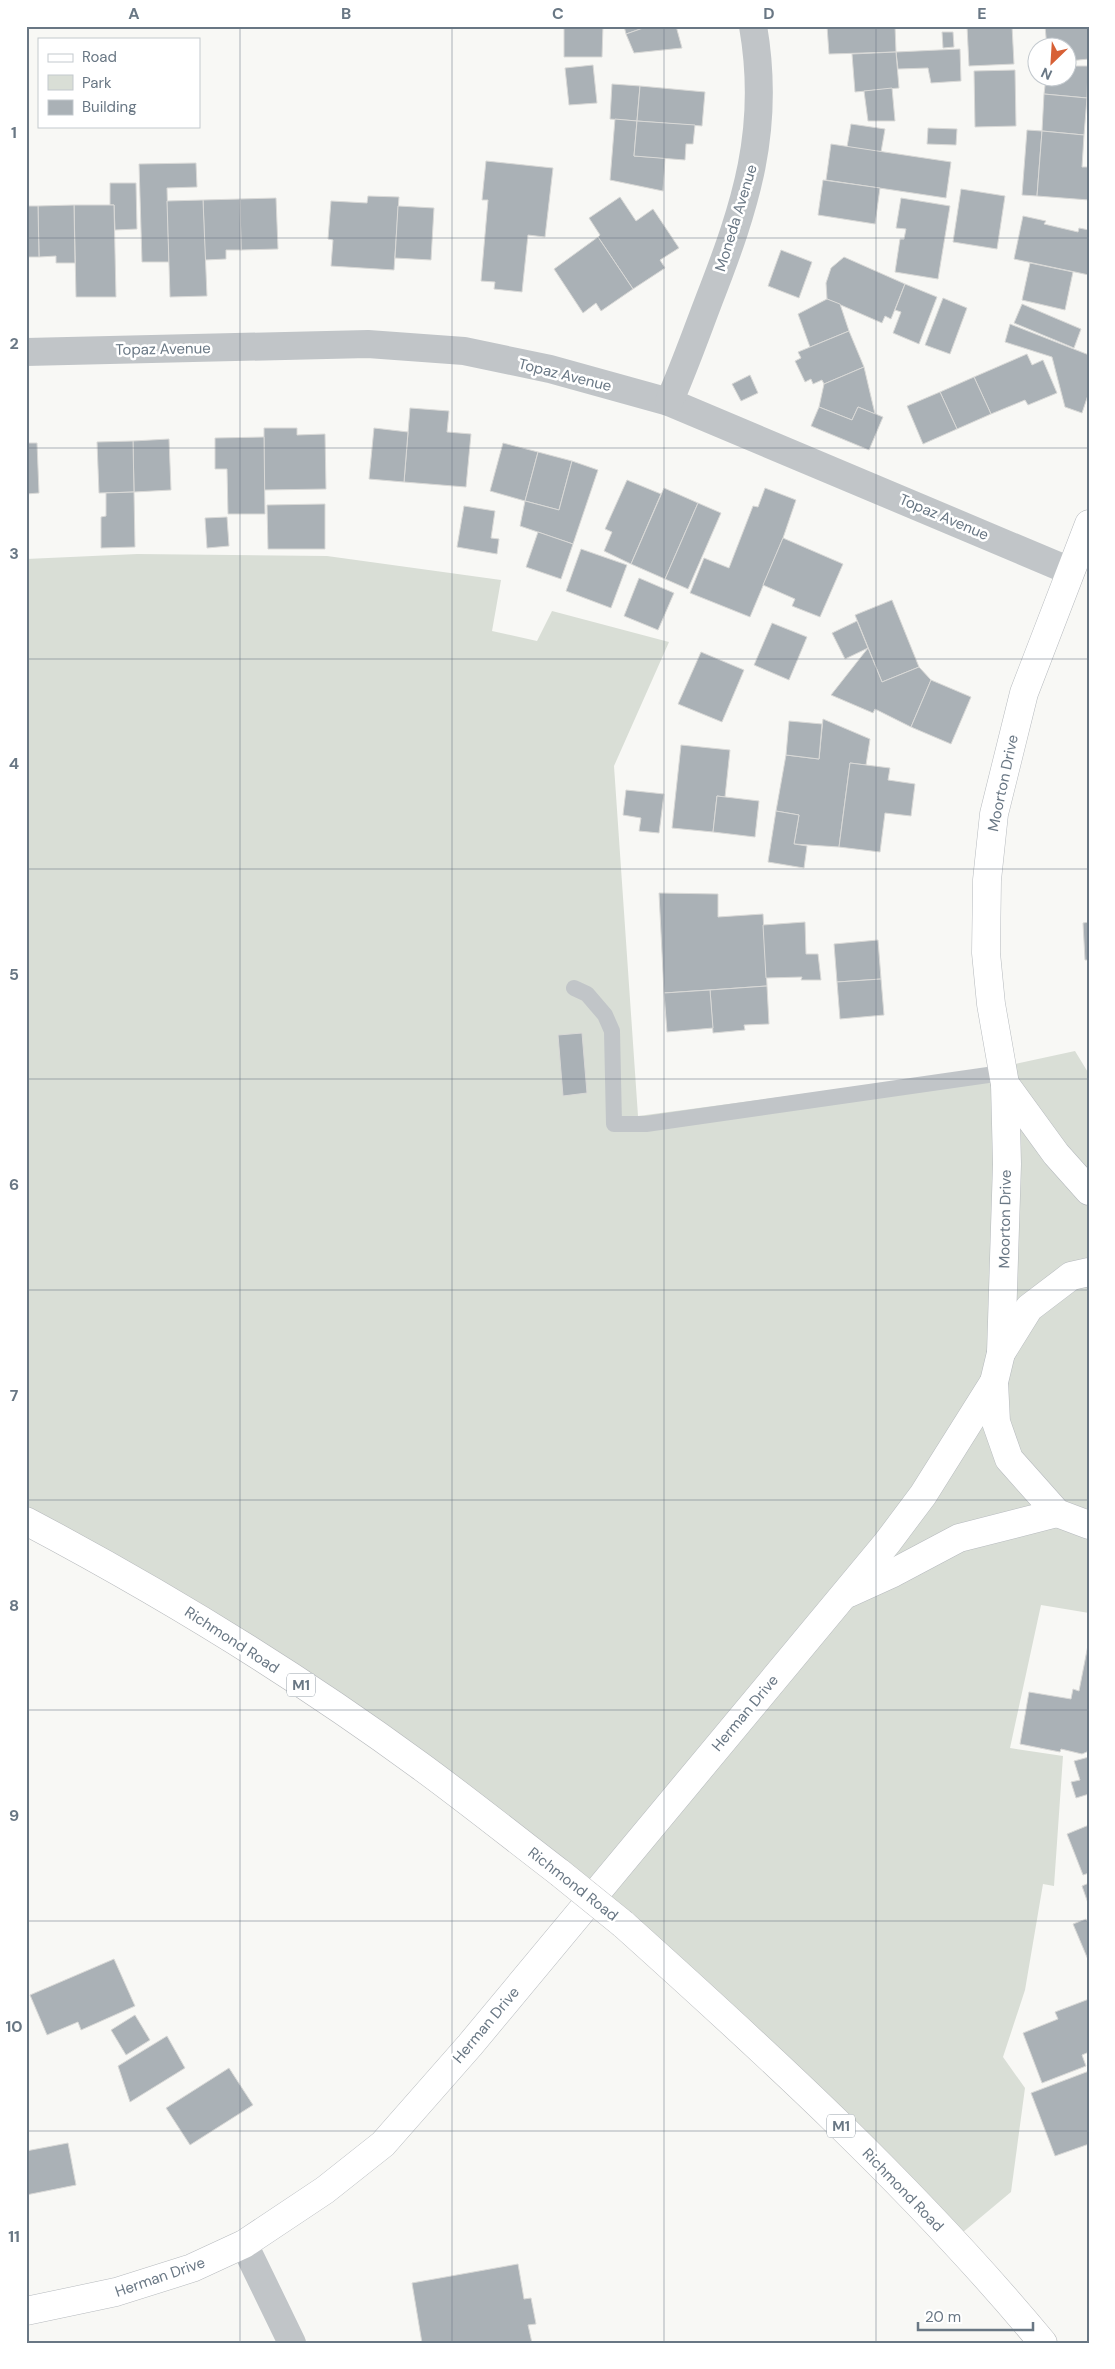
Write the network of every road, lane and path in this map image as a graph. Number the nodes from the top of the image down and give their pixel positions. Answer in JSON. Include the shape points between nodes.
{"nodes":[{"id":1,"x":753,"y":26,"type":"edge"},
{"id":2,"x":26,"y":352,"type":"edge"},
{"id":3,"x":669,"y":402,"type":"junction"},
{"id":4,"x":1089,"y":524,"type":"edge"},
{"id":5,"x":1070,"y":571,"type":"junction"},
{"id":6,"x":574,"y":988,"type":"dead end"},
{"id":7,"x":1004,"y":1079,"type":"junction"},
{"id":8,"x":1089,"y":1191,"type":"edge"},
{"id":9,"x":1089,"y":1272,"type":"edge"},
{"id":10,"x":1001,"y":1353,"type":"junction"},
{"id":11,"x":994,"y":1382,"type":"junction"},
{"id":12,"x":1057,"y":1513,"type":"junction"},
{"id":13,"x":26,"y":1521,"type":"edge"},
{"id":14,"x":1089,"y":1525,"type":"edge"},
{"id":15,"x":843,"y":1596,"type":"junction"},
{"id":16,"x":244,"y":2244,"type":"junction"},
{"id":17,"x":26,"y":2310,"type":"edge"},
{"id":18,"x":292,"y":2343,"type":"edge"},
{"id":19,"x":1043,"y":2343,"type":"edge"}],
"edges":[{"from":1,"to":3,"type":"street","name":"Moneda Avenue","via":[[759,61],[759,107],[753,164],[722,268]]},
{"from":2,"to":3,"type":"street","name":"Topaz Avenue","via":[[368,344],[464,351],[550,369]]},
{"from":3,"to":5,"type":"street","name":"Topaz Avenue"},
{"from":4,"to":5,"type":"main road","name":"Moorton Drive"},
{"from":5,"to":7,"type":"main road","name":"Moorton Drive","via":[[1024,693],[994,814],[987,880],[986,953]]},
{"from":6,"to":7,"type":"lane","via":[[587,994],[606,1015],[612,1031],[614,1124],[646,1124]]},
{"from":7,"to":8,"type":"main road","name":"Moorton Drive","via":[[1056,1154]]},
{"from":7,"to":10,"type":"main road","name":"Moorton Drive","via":[[1007,1164]]},
{"from":9,"to":10,"type":"main road","via":[[1071,1276],[1028,1308]]},
{"from":10,"to":11,"type":"main road"},
{"from":11,"to":12,"type":"main road","via":[[996,1422],[1009,1459]]},
{"from":11,"to":15,"type":"main road","name":"Herman Drive","via":[[924,1495]]},
{"from":12,"to":14,"type":"main road"},
{"from":12,"to":15,"type":"main road","name":"Herman Drive","via":[[959,1538]]},
{"from":13,"to":19,"type":"main road","name":"Richmond Road","number":"M1","bridge":true,"via":[[170,1601],[305,1687],[418,1764],[560,1873],[623,1924],[761,2048],[902,2186]]},
{"from":15,"to":16,"type":"main road","name":"Herman Drive","via":[[470,2045],[382,2144],[325,2190]]},
{"from":16,"to":17,"type":"main road","name":"Herman Drive","via":[[192,2268],[116,2292]]},
{"from":16,"to":18,"type":"street"}]}
